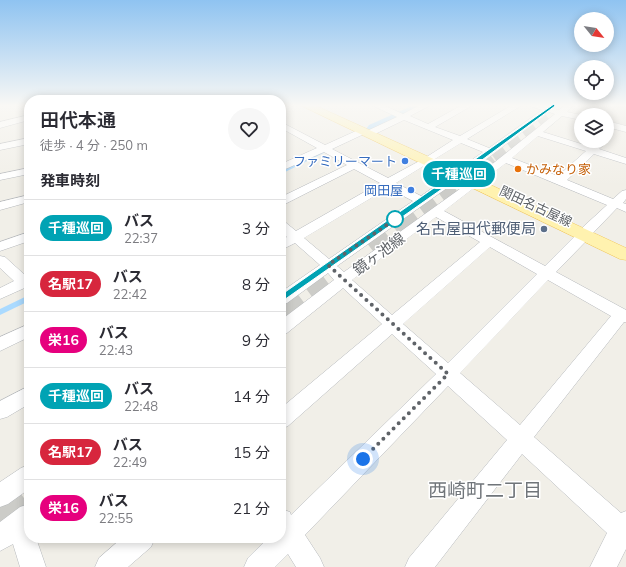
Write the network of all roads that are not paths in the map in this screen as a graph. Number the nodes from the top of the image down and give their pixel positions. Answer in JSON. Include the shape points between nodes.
{"nodes":[{"id":1,"x":362,"y":131,"type":"edge"},
{"id":2,"x":368,"y":131,"type":"edge"},
{"id":3,"x":439,"y":131,"type":"edge"},
{"id":4,"x":475,"y":131,"type":"edge"},
{"id":5,"x":523,"y":131,"type":"edge"},
{"id":6,"x":293,"y":132,"type":"joint"},
{"id":7,"x":537,"y":133,"type":"joint"},
{"id":8,"x":286,"y":135,"type":"edge"},
{"id":9,"x":461,"y":140,"type":"junction"},
{"id":10,"x":24,"y":142,"type":"edge"},
{"id":11,"x":0,"y":147,"type":"edge"},
{"id":12,"x":596,"y":148,"type":"edge"},
{"id":13,"x":324,"y":149,"type":"junction"},
{"id":14,"x":593,"y":151,"type":"junction"},
{"id":15,"x":490,"y":152,"type":"junction"},
{"id":16,"x":506,"y":159,"type":"junction"},
{"id":17,"x":428,"y":160,"type":"junction"},
{"id":18,"x":626,"y":161,"type":"edge"},
{"id":19,"x":354,"y":165,"type":"junction"},
{"id":20,"x":286,"y":166,"type":"edge"},
{"id":21,"x":24,"y":172,"type":"edge"},
{"id":22,"x":460,"y":174,"type":"junction"},
{"id":23,"x":0,"y":177,"type":"edge"},
{"id":24,"x":559,"y":181,"type":"junction"},
{"id":25,"x":477,"y":182,"type":"junction"},
{"id":26,"x":389,"y":183,"type":"junction"},
{"id":27,"x":626,"y":193,"type":"edge"},
{"id":28,"x":24,"y":199,"type":"edge"},
{"id":29,"x":286,"y":199,"type":"edge"},
{"id":30,"x":421,"y":201,"type":"junction"},
{"id":31,"x":621,"y":205,"type":"edge"},
{"id":32,"x":0,"y":206,"type":"edge"},
{"id":33,"x":436,"y":212,"type":"junction"},
{"id":34,"x":286,"y":229,"type":"edge"},
{"id":35,"x":586,"y":233,"type":"junction"},
{"id":36,"x":297,"y":237,"type":"junction"},
{"id":37,"x":24,"y":238,"type":"edge"},
{"id":38,"x":489,"y":241,"type":"junction"},
{"id":39,"x":286,"y":243,"type":"edge"},
{"id":40,"x":0,"y":248,"type":"edge"},
{"id":41,"x":626,"y":248,"type":"edge"},
{"id":42,"x":626,"y":255,"type":"edge"},
{"id":43,"x":0,"y":260,"type":"edge"},
{"id":44,"x":328,"y":265,"type":"junction"},
{"id":45,"x":546,"y":273,"type":"junction"},
{"id":46,"x":24,"y":280,"type":"edge"},
{"id":47,"x":343,"y":280,"type":"junction"},
{"id":48,"x":24,"y":283,"type":"edge"},
{"id":49,"x":0,"y":294,"type":"edge"},
{"id":50,"x":286,"y":294,"type":"edge"},
{"id":51,"x":623,"y":316,"type":"edge"},
{"id":52,"x":392,"y":324,"type":"junction"},
{"id":53,"x":286,"y":325,"type":"tunnel mouth"},
{"id":54,"x":24,"y":333,"type":"edge"},
{"id":55,"x":0,"y":345,"type":"edge"},
{"id":56,"x":448,"y":374,"type":"junction"},
{"id":57,"x":24,"y":397,"type":"edge"},
{"id":58,"x":0,"y":411,"type":"edge"},
{"id":59,"x":286,"y":416,"type":"edge"},
{"id":60,"x":521,"y":440,"type":"junction"},
{"id":61,"x":24,"y":478,"type":"edge"},
{"id":62,"x":2,"y":489,"type":"edge"},
{"id":63,"x":16,"y":526,"type":"edge"},
{"id":64,"x":286,"y":526,"type":"edge"},
{"id":65,"x":286,"y":529,"type":"edge"},
{"id":66,"x":625,"y":529,"type":"edge"},
{"id":67,"x":136,"y":543,"type":"edge"},
{"id":68,"x":274,"y":543,"type":"edge"},
{"id":69,"x":33,"y":567,"type":"edge"},
{"id":70,"x":108,"y":567,"type":"edge"},
{"id":71,"x":257,"y":567,"type":"edge"},
{"id":72,"x":311,"y":567,"type":"edge"},
{"id":73,"x":418,"y":567,"type":"edge"},
{"id":74,"x":603,"y":567,"type":"edge"}],
"edges":[{"from":1,"to":13,"type":"street"},
{"from":2,"to":17,"type":"main road","name":"関田名古屋線"},
{"from":3,"to":9,"type":"street"},
{"from":4,"to":9,"type":"street"},
{"from":5,"to":15,"type":"street","name":"鏡ヶ池線"},
{"from":6,"to":8,"type":"street"},
{"from":6,"to":13,"type":"street"},
{"from":7,"to":14,"type":"street"},
{"from":7,"to":16,"type":"street","name":"鏡ヶ池線"},
{"from":9,"to":15,"type":"street"},
{"from":9,"to":17,"type":"street"},
{"from":10,"to":11,"type":"street"},
{"from":12,"to":14,"type":"street"},
{"from":13,"to":19,"type":"street"},
{"from":13,"to":20,"type":"street"},
{"from":14,"to":18,"type":"street"},
{"from":14,"to":24,"type":"street"},
{"from":15,"to":22,"type":"street","name":"鏡ヶ池線"},
{"from":16,"to":24,"type":"street"},
{"from":16,"to":25,"type":"street","name":"鏡ヶ池線"},
{"from":17,"to":22,"type":"main road","name":"関田名古屋線"},
{"from":17,"to":26,"type":"street"},
{"from":19,"to":26,"type":"street"},
{"from":19,"to":29,"type":"street"},
{"from":21,"to":23,"type":"street"},
{"from":22,"to":25,"type":"main road","name":"関田名古屋線"},
{"from":22,"to":30,"type":"street","name":"鏡ヶ池線"},
{"from":24,"to":31,"type":"street"},
{"from":25,"to":33,"type":"street","name":"鏡ヶ池線"},
{"from":25,"to":35,"type":"main road","name":"関田名古屋線"},
{"from":26,"to":30,"type":"street"},
{"from":26,"to":36,"type":"street"},
{"from":27,"to":31,"type":"street"},
{"from":28,"to":32,"type":"street"},
{"from":30,"to":44,"type":"street","name":"鏡ヶ池線"},
{"from":31,"to":35,"type":"street"},
{"from":33,"to":38,"type":"street"},
{"from":33,"to":47,"type":"street","name":"鏡ヶ池線"},
{"from":34,"to":36,"type":"street"},
{"from":35,"to":41,"type":"main road","name":"関田名古屋線"},
{"from":35,"to":42,"type":"main road","name":"関田名古屋線"},
{"from":35,"to":45,"type":"street"},
{"from":36,"to":39,"type":"street"},
{"from":36,"to":44,"type":"street"},
{"from":37,"to":40,"type":"street"},
{"from":38,"to":45,"type":"street"},
{"from":38,"to":52,"type":"street"},
{"from":43,"to":46,"type":"street"},
{"from":44,"to":47,"type":"street"},
{"from":44,"to":50,"type":"street","name":"鏡ヶ池線"},
{"from":45,"to":51,"type":"street"},
{"from":45,"to":56,"type":"street"},
{"from":47,"to":52,"type":"street"},
{"from":47,"to":53,"type":"street","name":"鏡ヶ池線"},
{"from":48,"to":49,"type":"street"},
{"from":51,"to":60,"type":"street"},
{"from":52,"to":56,"type":"street"},
{"from":52,"to":59,"type":"street"},
{"from":54,"to":55,"type":"street"},
{"from":56,"to":60,"type":"street"},
{"from":56,"to":64,"type":"street"},
{"from":57,"to":58,"type":"street"},
{"from":60,"to":66,"type":"street"},
{"from":60,"to":73,"type":"street"},
{"from":61,"to":62,"type":"street"},
{"from":63,"to":69,"type":"street"},
{"from":65,"to":72,"type":"street"},
{"from":66,"to":74,"type":"street"},
{"from":67,"to":70,"type":"street"},
{"from":68,"to":71,"type":"street"}]}
